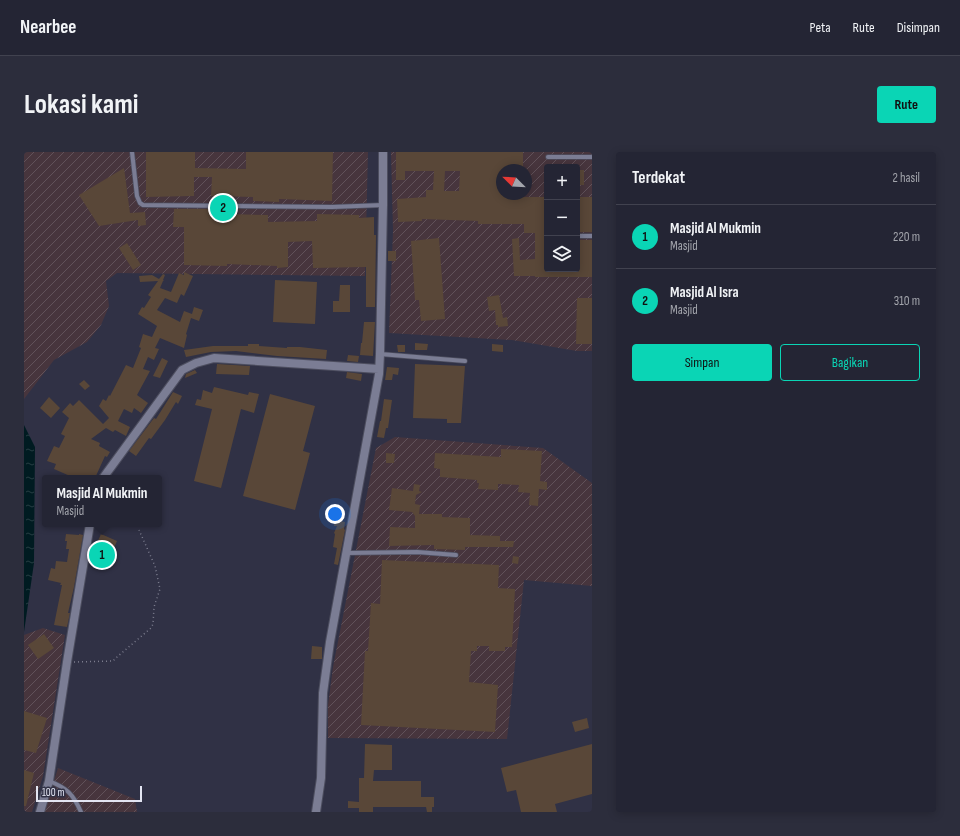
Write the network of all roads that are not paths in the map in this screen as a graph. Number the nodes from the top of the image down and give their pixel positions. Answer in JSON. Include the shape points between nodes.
{"nodes":[{"id":1,"x":132,"y":152,"type":"edge"},
{"id":2,"x":382,"y":152,"type":"edge"},
{"id":3,"x":548,"y":158,"type":"dead end"},
{"id":4,"x":592,"y":158,"type":"edge"},
{"id":5,"x":383,"y":205,"type":"junction"},
{"id":6,"x":580,"y":236,"type":"edge"},
{"id":7,"x":592,"y":236,"type":"edge"},
{"id":8,"x":380,"y":354,"type":"junction"},
{"id":9,"x":465,"y":361,"type":"dead end"},
{"id":10,"x":379,"y":369,"type":"junction"},
{"id":11,"x":105,"y":475,"type":"edge"},
{"id":12,"x":90,"y":527,"type":"edge"},
{"id":13,"x":347,"y":553,"type":"junction"},
{"id":14,"x":456,"y":555,"type":"dead end"},
{"id":15,"x":49,"y":781,"type":"junction"},
{"id":16,"x":40,"y":812,"type":"edge"},
{"id":17,"x":81,"y":812,"type":"edge"},
{"id":18,"x":316,"y":812,"type":"edge"}],
"edges":[{"from":1,"to":5,"type":"lane","via":[[137,196],[143,205]]},
{"from":2,"to":5,"type":"street"},
{"from":3,"to":4,"type":"lane"},
{"from":5,"to":8,"type":"street"},
{"from":6,"to":7,"type":"lane"},
{"from":8,"to":9,"type":"lane"},
{"from":8,"to":10,"type":"street"},
{"from":10,"to":11,"type":"street","via":[[214,358],[196,363],[182,370]]},
{"from":10,"to":13,"type":"street"},
{"from":12,"to":15,"type":"street"},
{"from":13,"to":14,"type":"lane","via":[[417,552]]},
{"from":13,"to":18,"type":"street","via":[[323,693],[321,778]]},
{"from":15,"to":16,"type":"street"},
{"from":15,"to":17,"type":"lane","via":[[66,789],[73,796]]}]}
